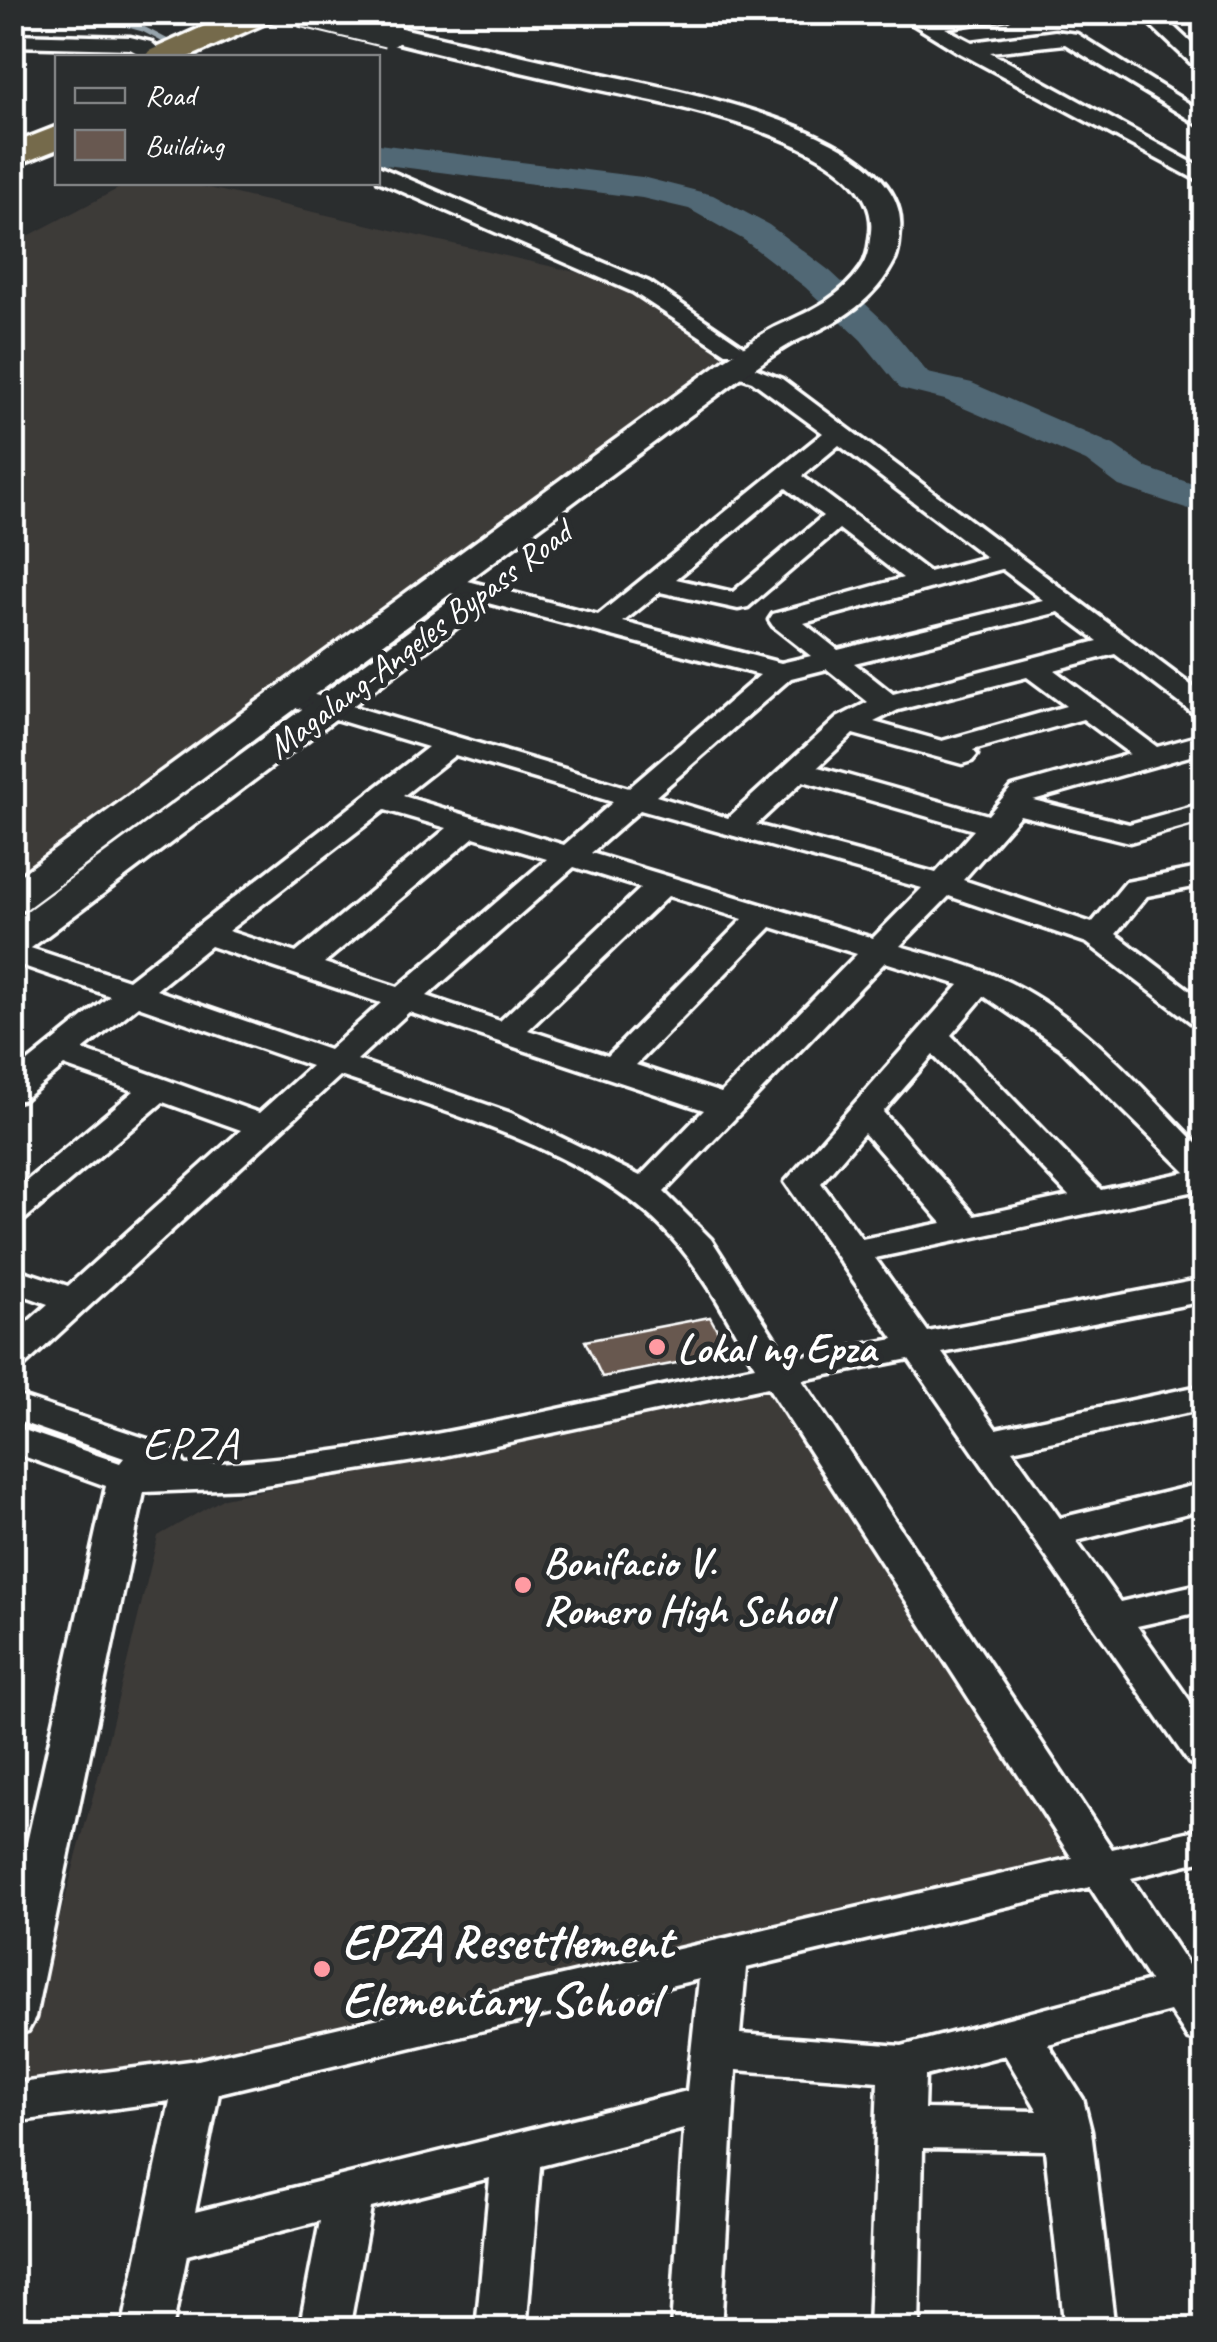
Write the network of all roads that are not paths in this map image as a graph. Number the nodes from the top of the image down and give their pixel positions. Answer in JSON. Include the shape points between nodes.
{"nodes":[{"id":1,"x":302,"y":12,"type":"edge"},
{"id":2,"x":324,"y":12,"type":"edge"},
{"id":3,"x":902,"y":12,"type":"edge"},
{"id":4,"x":1007,"y":12,"type":"edge"},
{"id":5,"x":1146,"y":12,"type":"edge"},
{"id":6,"x":263,"y":22,"type":"edge"},
{"id":7,"x":924,"y":25,"type":"junction"},
{"id":8,"x":12,"y":40,"type":"edge"},
{"id":9,"x":967,"y":48,"type":"junction"},
{"id":10,"x":156,"y":55,"type":"edge"},
{"id":11,"x":169,"y":55,"type":"edge"},
{"id":12,"x":229,"y":55,"type":"edge"},
{"id":13,"x":1204,"y":65,"type":"edge"},
{"id":14,"x":55,"y":105,"type":"edge"},
{"id":15,"x":1204,"y":122,"type":"edge"},
{"id":16,"x":12,"y":124,"type":"edge"},
{"id":17,"x":55,"y":137,"type":"edge"},
{"id":18,"x":12,"y":156,"type":"edge"},
{"id":19,"x":380,"y":174,"type":"edge"},
{"id":20,"x":1204,"y":178,"type":"edge"},
{"id":21,"x":744,"y":364,"type":"junction"},
{"id":22,"x":836,"y":434,"type":"junction"},
{"id":23,"x":785,"y":476,"type":"junction"},
{"id":24,"x":839,"y":516,"type":"junction"},
{"id":25,"x":1006,"y":560,"type":"junction"},
{"id":26,"x":924,"y":581,"type":"junction"},
{"id":27,"x":654,"y":582,"type":"junction"},
{"id":28,"x":445,"y":583,"type":"junction"},
{"id":29,"x":482,"y":592,"type":"junction"},
{"id":30,"x":1063,"y":603,"type":"junction"},
{"id":31,"x":605,"y":624,"type":"junction"},
{"id":32,"x":1122,"y":644,"type":"junction"},
{"id":33,"x":834,"y":660,"type":"junction"},
{"id":34,"x":1033,"y":668,"type":"junction"},
{"id":35,"x":782,"y":672,"type":"junction"},
{"id":36,"x":288,"y":696,"type":"junction"},
{"id":37,"x":888,"y":704,"type":"junction"},
{"id":38,"x":330,"y":708,"type":"junction"},
{"id":39,"x":1204,"y":708,"type":"edge"},
{"id":40,"x":1088,"y":709,"type":"junction"},
{"id":41,"x":847,"y":724,"type":"junction"},
{"id":42,"x":1204,"y":743,"type":"edge"},
{"id":43,"x":452,"y":744,"type":"junction"},
{"id":44,"x":1152,"y":758,"type":"junction"},
{"id":45,"x":796,"y":770,"type":"junction"},
{"id":46,"x":382,"y":799,"type":"junction"},
{"id":47,"x":637,"y":800,"type":"junction"},
{"id":48,"x":1204,"y":812,"type":"edge"},
{"id":49,"x":1004,"y":816,"type":"junction"},
{"id":50,"x":467,"y":826,"type":"junction"},
{"id":51,"x":734,"y":828,"type":"junction"},
{"id":52,"x":1130,"y":834,"type":"junction"},
{"id":53,"x":570,"y":856,"type":"junction"},
{"id":54,"x":663,"y":884,"type":"junction"},
{"id":55,"x":943,"y":884,"type":"junction"},
{"id":56,"x":1190,"y":884,"type":"edge"},
{"id":57,"x":12,"y":900,"type":"edge"},
{"id":58,"x":765,"y":916,"type":"junction"},
{"id":59,"x":205,"y":934,"type":"junction"},
{"id":60,"x":1098,"y":936,"type":"junction"},
{"id":61,"x":12,"y":942,"type":"edge"},
{"id":62,"x":878,"y":948,"type":"junction"},
{"id":63,"x":12,"y":951,"type":"edge"},
{"id":64,"x":300,"y":966,"type":"junction"},
{"id":65,"x":980,"y":981,"type":"junction"},
{"id":66,"x":133,"y":993,"type":"junction"},
{"id":67,"x":403,"y":1000,"type":"junction"},
{"id":68,"x":1204,"y":1016,"type":"edge"},
{"id":69,"x":505,"y":1034,"type":"junction"},
{"id":70,"x":934,"y":1037,"type":"junction"},
{"id":71,"x":59,"y":1054,"type":"junction"},
{"id":72,"x":334,"y":1065,"type":"junction"},
{"id":73,"x":614,"y":1070,"type":"junction"},
{"id":74,"x":157,"y":1089,"type":"junction"},
{"id":75,"x":12,"y":1092,"type":"edge"},
{"id":76,"x":726,"y":1106,"type":"junction"},
{"id":77,"x":864,"y":1112,"type":"junction"},
{"id":78,"x":263,"y":1126,"type":"junction"},
{"id":79,"x":1204,"y":1170,"type":"edge"},
{"id":80,"x":1204,"y":1180,"type":"edge"},
{"id":81,"x":642,"y":1194,"type":"junction"},
{"id":82,"x":1094,"y":1203,"type":"junction"},
{"id":83,"x":12,"y":1211,"type":"edge"},
{"id":84,"x":966,"y":1228,"type":"junction"},
{"id":85,"x":854,"y":1252,"type":"junction"},
{"id":86,"x":12,"y":1278,"type":"edge"},
{"id":87,"x":1204,"y":1290,"type":"edge"},
{"id":88,"x":72,"y":1300,"type":"junction"},
{"id":89,"x":920,"y":1345,"type":"junction"},
{"id":90,"x":12,"y":1357,"type":"edge"},
{"id":91,"x":778,"y":1373,"type":"junction"},
{"id":92,"x":1204,"y":1397,"type":"edge"},
{"id":93,"x":12,"y":1406,"type":"edge"},
{"id":94,"x":12,"y":1438,"type":"edge"},
{"id":95,"x":988,"y":1443,"type":"junction"},
{"id":96,"x":138,"y":1466,"type":"junction"},
{"id":97,"x":1204,"y":1496,"type":"edge"},
{"id":98,"x":1050,"y":1534,"type":"junction"},
{"id":99,"x":1204,"y":1597,"type":"edge"},
{"id":100,"x":1110,"y":1618,"type":"junction"},
{"id":101,"x":1193,"y":1713,"type":"edge"},
{"id":102,"x":1204,"y":1752,"type":"edge"},
{"id":103,"x":1204,"y":1844,"type":"edge"},
{"id":104,"x":1101,"y":1867,"type":"junction"},
{"id":105,"x":724,"y":1959,"type":"junction"},
{"id":106,"x":1193,"y":2008,"type":"edge"},
{"id":107,"x":12,"y":2018,"type":"edge"},
{"id":108,"x":1016,"y":2033,"type":"junction"},
{"id":109,"x":714,"y":2050,"type":"junction"},
{"id":110,"x":902,"y":2064,"type":"junction"},
{"id":111,"x":198,"y":2080,"type":"junction"},
{"id":112,"x":12,"y":2103,"type":"edge"},
{"id":113,"x":709,"y":2104,"type":"junction"},
{"id":114,"x":899,"y":2128,"type":"junction"},
{"id":115,"x":1067,"y":2131,"type":"junction"},
{"id":116,"x":517,"y":2151,"type":"junction"},
{"id":117,"x":349,"y":2196,"type":"junction"},
{"id":118,"x":168,"y":2239,"type":"junction"},
{"id":119,"x":147,"y":2330,"type":"edge"},
{"id":120,"x":324,"y":2330,"type":"edge"},
{"id":121,"x":500,"y":2330,"type":"edge"},
{"id":122,"x":696,"y":2330,"type":"edge"},
{"id":123,"x":894,"y":2330,"type":"edge"},
{"id":124,"x":1090,"y":2330,"type":"edge"}],
"edges":[{"from":1,"to":21,"type":"street","name":"Magalang-Angeles Bypass Road","bridge":true,"via":[[740,114],[809,139],[861,173],[889,227],[883,255],[854,293],[816,322],[810,339]]},
{"from":2,"to":6,"type":"highway"},
{"from":3,"to":7,"type":"street"},
{"from":4,"to":7,"type":"street"},
{"from":5,"to":13,"type":"street"},
{"from":6,"to":11,"type":"highway"},
{"from":6,"to":12,"type":"highway"},
{"from":7,"to":9,"type":"street"},
{"from":8,"to":10,"type":"street","via":[[130,42]]},
{"from":9,"to":15,"type":"street","via":[[1070,38]]},
{"from":9,"to":20,"type":"street"},
{"from":14,"to":16,"type":"highway"},
{"from":17,"to":18,"type":"highway"},
{"from":19,"to":21,"type":"street","via":[[641,287]]},
{"from":21,"to":22,"type":"street"},
{"from":21,"to":28,"type":"street","name":"Magalang-Angeles Bypass Road"},
{"from":21,"to":29,"type":"street","name":"Magalang-Angeles Bypass Road"},
{"from":22,"to":23,"type":"street"},
{"from":22,"to":25,"type":"street"},
{"from":23,"to":24,"type":"street"},
{"from":23,"to":27,"type":"street"},
{"from":24,"to":26,"type":"street"},
{"from":24,"to":27,"type":"street","via":[[738,601]]},
{"from":25,"to":26,"type":"street"},
{"from":25,"to":30,"type":"street"},
{"from":26,"to":33,"type":"street","via":[[783,620]]},
{"from":27,"to":31,"type":"street"},
{"from":28,"to":29,"type":"street"},
{"from":28,"to":36,"type":"street","name":"Magalang-Angeles Bypass Road"},
{"from":29,"to":31,"type":"street"},
{"from":29,"to":38,"type":"street","name":"Magalang-Angeles Bypass Road"},
{"from":30,"to":32,"type":"street"},
{"from":30,"to":33,"type":"street"},
{"from":31,"to":35,"type":"street"},
{"from":32,"to":34,"type":"street"},
{"from":32,"to":39,"type":"street"},
{"from":33,"to":35,"type":"street"},
{"from":33,"to":37,"type":"street"},
{"from":34,"to":37,"type":"street"},
{"from":34,"to":40,"type":"street"},
{"from":35,"to":47,"type":"street"},
{"from":36,"to":38,"type":"street"},
{"from":36,"to":57,"type":"street","name":"Magalang-Angeles Bypass Road"},
{"from":37,"to":41,"type":"street"},
{"from":38,"to":43,"type":"street"},
{"from":38,"to":61,"type":"street","name":"Magalang-Angeles Bypass Road"},
{"from":40,"to":41,"type":"street","via":[[952,752]]},
{"from":40,"to":44,"type":"street"},
{"from":41,"to":45,"type":"street"},
{"from":42,"to":44,"type":"street"},
{"from":43,"to":46,"type":"street"},
{"from":43,"to":47,"type":"street"},
{"from":44,"to":49,"type":"street","via":[[1035,788]]},
{"from":45,"to":49,"type":"street"},
{"from":45,"to":51,"type":"street"},
{"from":46,"to":50,"type":"street"},
{"from":46,"to":59,"type":"street"},
{"from":47,"to":51,"type":"street"},
{"from":47,"to":53,"type":"street"},
{"from":48,"to":52,"type":"street"},
{"from":49,"to":52,"type":"street"},
{"from":49,"to":55,"type":"street"},
{"from":50,"to":53,"type":"street"},
{"from":50,"to":64,"type":"street"},
{"from":51,"to":55,"type":"street"},
{"from":52,"to":56,"type":"street","via":[[1140,862]]},
{"from":53,"to":54,"type":"street"},
{"from":53,"to":67,"type":"street"},
{"from":54,"to":58,"type":"street"},
{"from":54,"to":69,"type":"street"},
{"from":55,"to":60,"type":"street"},
{"from":55,"to":62,"type":"street"},
{"from":56,"to":60,"type":"street","via":[[1138,889]]},
{"from":58,"to":62,"type":"street"},
{"from":58,"to":73,"type":"street"},
{"from":59,"to":64,"type":"street"},
{"from":59,"to":66,"type":"street"},
{"from":60,"to":68,"type":"street"},
{"from":62,"to":65,"type":"street"},
{"from":62,"to":76,"type":"street"},
{"from":63,"to":66,"type":"street"},
{"from":64,"to":67,"type":"street"},
{"from":65,"to":70,"type":"street"},
{"from":65,"to":79,"type":"street","via":[[1090,1060]]},
{"from":66,"to":71,"type":"street"},
{"from":66,"to":72,"type":"street"},
{"from":67,"to":69,"type":"street"},
{"from":67,"to":72,"type":"street"},
{"from":69,"to":73,"type":"street"},
{"from":70,"to":77,"type":"street"},
{"from":70,"to":82,"type":"street"},
{"from":71,"to":74,"type":"street"},
{"from":71,"to":75,"type":"street"},
{"from":72,"to":78,"type":"street"},
{"from":72,"to":81,"type":"street","via":[[499,1120],[575,1153]]},
{"from":73,"to":76,"type":"street"},
{"from":74,"to":78,"type":"street"},
{"from":74,"to":83,"type":"street"},
{"from":76,"to":81,"type":"street"},
{"from":77,"to":84,"type":"street"},
{"from":77,"to":85,"type":"street","via":[[803,1182]]},
{"from":78,"to":88,"type":"street"},
{"from":80,"to":82,"type":"street"},
{"from":81,"to":91,"type":"street","via":[[682,1227],[714,1268]]},
{"from":82,"to":84,"type":"street"},
{"from":84,"to":85,"type":"street"},
{"from":85,"to":89,"type":"street"},
{"from":86,"to":88,"type":"street"},
{"from":87,"to":89,"type":"street"},
{"from":88,"to":90,"type":"street"},
{"from":89,"to":91,"type":"street"},
{"from":89,"to":95,"type":"street"},
{"from":91,"to":96,"type":"street","via":[[439,1444],[245,1474],[188,1478]]},
{"from":91,"to":104,"type":"street"},
{"from":92,"to":95,"type":"street"},
{"from":93,"to":96,"type":"street"},
{"from":94,"to":96,"type":"street"},
{"from":95,"to":98,"type":"street"},
{"from":96,"to":107,"type":"street"},
{"from":97,"to":98,"type":"street"},
{"from":98,"to":100,"type":"street"},
{"from":99,"to":100,"type":"street"},
{"from":100,"to":101,"type":"street"},
{"from":101,"to":102,"type":"street"},
{"from":103,"to":104,"type":"street"},
{"from":104,"to":105,"type":"street"},
{"from":104,"to":106,"type":"street"},
{"from":105,"to":109,"type":"street"},
{"from":105,"to":111,"type":"street"},
{"from":106,"to":108,"type":"street"},
{"from":108,"to":110,"type":"street"},
{"from":108,"to":115,"type":"street","via":[[1058,2100]]},
{"from":109,"to":110,"type":"street"},
{"from":109,"to":113,"type":"street"},
{"from":110,"to":114,"type":"street"},
{"from":111,"to":112,"type":"street"},
{"from":111,"to":118,"type":"street"},
{"from":113,"to":116,"type":"street"},
{"from":113,"to":122,"type":"street"},
{"from":114,"to":115,"type":"street"},
{"from":114,"to":123,"type":"street"},
{"from":115,"to":124,"type":"street"},
{"from":116,"to":117,"type":"street"},
{"from":116,"to":121,"type":"street"},
{"from":117,"to":118,"type":"street"},
{"from":117,"to":120,"type":"street"},
{"from":118,"to":119,"type":"street"}]}
